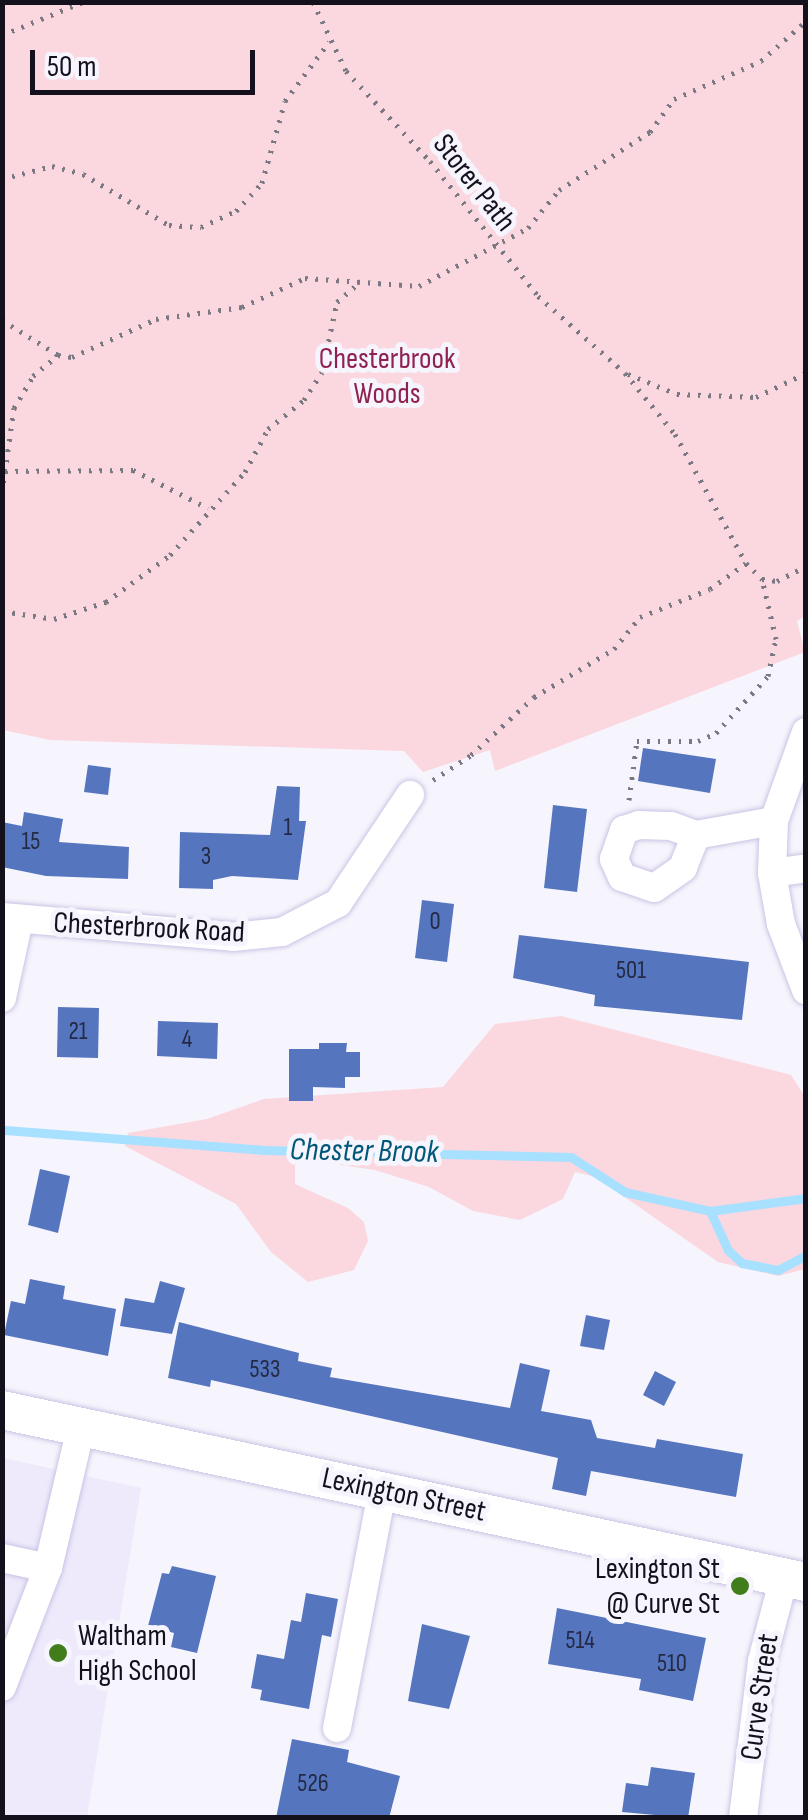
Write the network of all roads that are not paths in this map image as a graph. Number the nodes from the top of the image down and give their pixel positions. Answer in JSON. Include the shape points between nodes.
{"nodes":[{"id":1,"x":806,"y":732,"type":"edge"},
{"id":2,"x":410,"y":796,"type":"road end"},
{"id":3,"x":774,"y":821,"type":"junction"},
{"id":4,"x":696,"y":835,"type":"junction"},
{"id":5,"x":806,"y":868,"type":"edge"},
{"id":6,"x":772,"y":873,"type":"junction"},
{"id":7,"x":11,"y":918,"type":"edge"},
{"id":8,"x":806,"y":990,"type":"edge"},
{"id":9,"x":2,"y":998,"type":"edge"},
{"id":10,"x":2,"y":1410,"type":"edge"},
{"id":11,"x":81,"y":1427,"type":"junction"},
{"id":12,"x":382,"y":1490,"type":"junction"},
{"id":13,"x":2,"y":1558,"type":"edge"},
{"id":14,"x":48,"y":1568,"type":"junction"},
{"id":15,"x":795,"y":1580,"type":"edge"},
{"id":16,"x":2,"y":1687,"type":"edge"},
{"id":17,"x":336,"y":1728,"type":"dead end"},
{"id":18,"x":743,"y":1818,"type":"edge"}],
"edges":[{"from":1,"to":3,"type":"street"},
{"from":2,"to":7,"type":"street","name":"Chesterbrook Road","via":[[338,902],[282,932],[232,937]]},
{"from":3,"to":4,"type":"street"},
{"from":3,"to":6,"type":"street"},
{"from":4,"to":4,"type":"street","via":[[671,826],[624,830],[614,844],[622,878],[654,888],[683,868]]},
{"from":5,"to":6,"type":"street"},
{"from":6,"to":8,"type":"street","via":[[781,924]]},
{"from":7,"to":9,"type":"street"},
{"from":10,"to":11,"type":"main road","name":"Lexington Street"},
{"from":11,"to":12,"type":"main road","name":"Lexington Street"},
{"from":11,"to":14,"type":"street"},
{"from":12,"to":15,"type":"main road","name":"Lexington Street"},
{"from":12,"to":17,"type":"street"},
{"from":13,"to":14,"type":"street"},
{"from":14,"to":16,"type":"street"},
{"from":15,"to":18,"type":"street","name":"Curve Street","via":[[762,1661]]}]}
